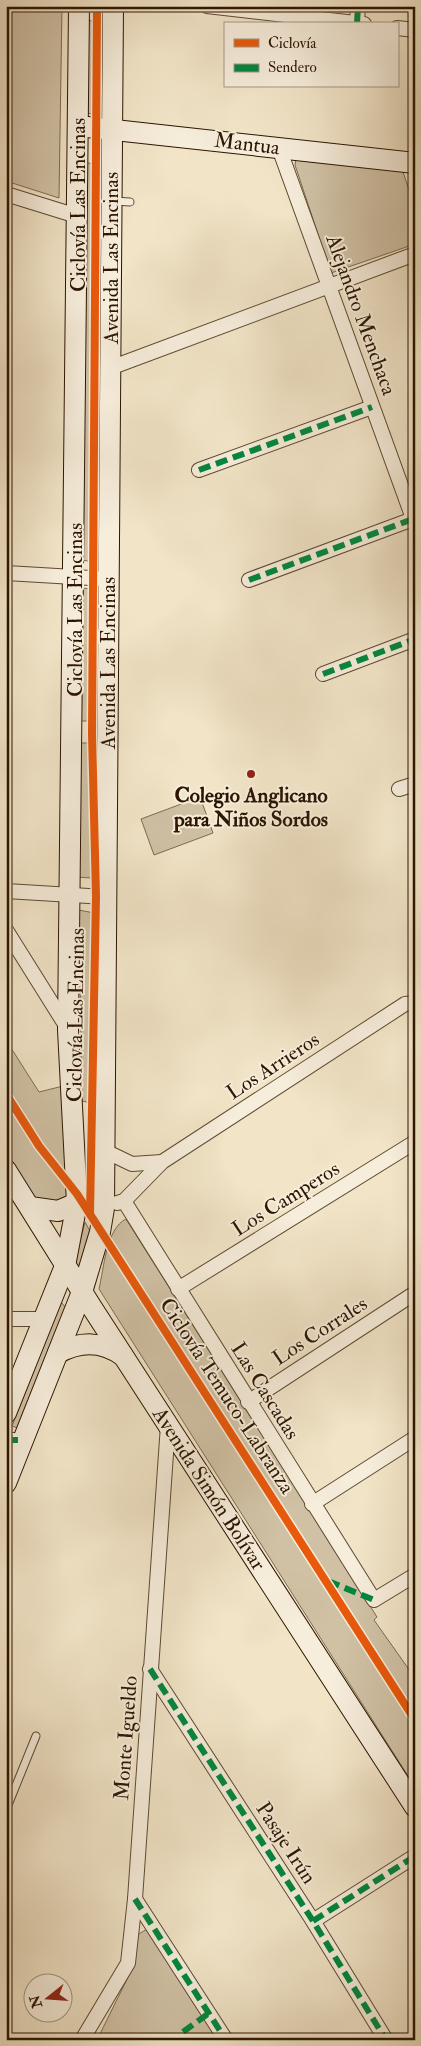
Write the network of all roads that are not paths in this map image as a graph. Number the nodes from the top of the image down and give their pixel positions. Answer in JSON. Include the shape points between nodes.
{"nodes":[{"id":1,"x":79,"y":6,"type":"edge"},
{"id":2,"x":113,"y":6,"type":"edge"},
{"id":3,"x":207,"y":6,"type":"edge"},
{"id":4,"x":358,"y":6,"type":"edge"},
{"id":5,"x":236,"y":8,"type":"edge"},
{"id":6,"x":353,"y":22,"type":"edge"},
{"id":7,"x":361,"y":22,"type":"edge"},
{"id":8,"x":398,"y":28,"type":"edge"},
{"id":9,"x":415,"y":30,"type":"edge"},
{"id":10,"x":78,"y":126,"type":"junction"},
{"id":11,"x":112,"y":129,"type":"junction"},
{"id":12,"x":279,"y":148,"type":"junction"},
{"id":13,"x":413,"y":168,"type":"edge"},
{"id":14,"x":6,"y":194,"type":"edge"},
{"id":15,"x":77,"y":216,"type":"junction"},
{"id":16,"x":415,"y":254,"type":"edge"},
{"id":17,"x":330,"y":286,"type":"junction"},
{"id":18,"x":110,"y":368,"type":"junction"},
{"id":19,"x":372,"y":407,"type":"junction"},
{"id":20,"x":199,"y":470,"type":"dead end"},
{"id":21,"x":414,"y":521,"type":"edge"},
{"id":22,"x":6,"y":573,"type":"edge"},
{"id":23,"x":73,"y":577,"type":"junction"},
{"id":24,"x":108,"y":579,"type":"junction"},
{"id":25,"x":249,"y":580,"type":"dead end"},
{"id":26,"x":415,"y":639,"type":"edge"},
{"id":27,"x":323,"y":674,"type":"dead end"},
{"id":28,"x":415,"y":784,"type":"edge"},
{"id":29,"x":399,"y":789,"type":"dead end"},
{"id":30,"x":6,"y":891,"type":"edge"},
{"id":31,"x":70,"y":895,"type":"junction"},
{"id":32,"x":106,"y":897,"type":"junction"},
{"id":33,"x":6,"y":930,"type":"edge"},
{"id":34,"x":412,"y":1001,"type":"edge"},
{"id":35,"x":68,"y":1030,"type":"junction"},
{"id":36,"x":415,"y":1142,"type":"edge"},
{"id":37,"x":105,"y":1151,"type":"junction"},
{"id":38,"x":162,"y":1162,"type":"junction"},
{"id":39,"x":6,"y":1170,"type":"edge"},
{"id":40,"x":124,"y":1201,"type":"junction"},
{"id":41,"x":77,"y":1203,"type":"junction"},
{"id":42,"x":30,"y":1207,"type":"junction"},
{"id":43,"x":104,"y":1208,"type":"junction"},
{"id":44,"x":65,"y":1266,"type":"junction"},
{"id":45,"x":178,"y":1289,"type":"junction"},
{"id":46,"x":82,"y":1292,"type":"junction"},
{"id":47,"x":415,"y":1293,"type":"edge"},
{"id":48,"x":6,"y":1319,"type":"edge"},
{"id":49,"x":44,"y":1319,"type":"junction"},
{"id":50,"x":58,"y":1353,"type":"junction"},
{"id":51,"x":123,"y":1356,"type":"junction"},
{"id":52,"x":248,"y":1402,"type":"junction"},
{"id":53,"x":6,"y":1413,"type":"edge"},
{"id":54,"x":168,"y":1426,"type":"junction"},
{"id":55,"x":415,"y":1438,"type":"edge"},
{"id":56,"x":15,"y":1440,"type":"edge"},
{"id":57,"x":6,"y":1483,"type":"edge"},
{"id":58,"x":312,"y":1504,"type":"junction"},
{"id":59,"x":415,"y":1575,"type":"edge"},
{"id":60,"x":150,"y":1669,"type":"junction"},
{"id":61,"x":36,"y":1736,"type":"dead end"},
{"id":62,"x":415,"y":1808,"type":"edge"},
{"id":63,"x":6,"y":1810,"type":"edge"},
{"id":64,"x":415,"y":1856,"type":"edge"},
{"id":65,"x":135,"y":1898,"type":"junction"},
{"id":66,"x":313,"y":1921,"type":"junction"},
{"id":67,"x":82,"y":2040,"type":"edge"},
{"id":68,"x":226,"y":2040,"type":"edge"},
{"id":69,"x":386,"y":2040,"type":"edge"}],
"edges":[{"from":1,"to":10,"type":"main road","name":"Avenida Las Encinas"},
{"from":2,"to":11,"type":"main road","name":"Avenida Las Encinas"},
{"from":3,"to":5,"type":"street"},
{"from":4,"to":7,"type":"street"},
{"from":5,"to":6,"type":"street"},
{"from":8,"to":9,"type":"street"},
{"from":10,"to":11,"type":"main road","name":"Mantua"},
{"from":10,"to":15,"type":"main road","name":"Avenida Las Encinas"},
{"from":11,"to":12,"type":"main road","name":"Mantua"},
{"from":11,"to":18,"type":"main road","name":"Avenida Las Encinas","via":[[121,202]]},
{"from":12,"to":13,"type":"main road","name":"Mantua"},
{"from":12,"to":17,"type":"street","name":"Alejandro Menchaca"},
{"from":14,"to":15,"type":"street"},
{"from":15,"to":23,"type":"main road","name":"Avenida Las Encinas"},
{"from":16,"to":17,"type":"street"},
{"from":17,"to":18,"type":"street"},
{"from":17,"to":19,"type":"street","name":"Alejandro Menchaca"},
{"from":18,"to":24,"type":"main road","name":"Avenida Las Encinas"},
{"from":19,"to":20,"type":"street"},
{"from":19,"to":21,"type":"street","name":"Alejandro Menchaca"},
{"from":21,"to":25,"type":"street"},
{"from":22,"to":23,"type":"street"},
{"from":23,"to":24,"type":"street"},
{"from":23,"to":31,"type":"main road","name":"Avenida Las Encinas"},
{"from":24,"to":32,"type":"main road","name":"Avenida Las Encinas"},
{"from":26,"to":27,"type":"street"},
{"from":28,"to":29,"type":"street"},
{"from":30,"to":31,"type":"street"},
{"from":31,"to":32,"type":"street"},
{"from":31,"to":35,"type":"main road","name":"Avenida Las Encinas"},
{"from":32,"to":37,"type":"main road","name":"Avenida Las Encinas"},
{"from":33,"to":35,"type":"street"},
{"from":34,"to":38,"type":"street","name":"Los Arrieros"},
{"from":35,"to":41,"type":"main road","name":"Avenida Las Encinas"},
{"from":36,"to":45,"type":"street","name":"Los Camperos"},
{"from":37,"to":38,"type":"street","name":"Los Arrieros","via":[[132,1164]]},
{"from":37,"to":43,"type":"main road","name":"Avenida Las Encinas"},
{"from":38,"to":40,"type":"street","name":"Los Arrieros"},
{"from":39,"to":42,"type":"main road","name":"Avenida Simón Bolívar"},
{"from":40,"to":43,"type":"street","name":"Los Arrieros"},
{"from":40,"to":45,"type":"street","name":"Las Cascadas"},
{"from":41,"to":42,"type":"main road","via":[[58,1211]]},
{"from":41,"to":44,"type":"main road","name":"Avenida Las Encinas"},
{"from":42,"to":44,"type":"main road","name":"Avenida Simón Bolívar"},
{"from":43,"to":46,"type":"main road","name":"Avenida Las Encinas"},
{"from":44,"to":46,"type":"main road","name":"Avenida Simón Bolívar"},
{"from":44,"to":49,"type":"main road","name":"Avenida Las Encinas"},
{"from":45,"to":52,"type":"street","name":"Las Cascadas"},
{"from":46,"to":50,"type":"main road","name":"Avenida Las Encinas"},
{"from":46,"to":51,"type":"main road","name":"Avenida Simón Bolívar"},
{"from":47,"to":52,"type":"street","name":"Los Corrales"},
{"from":48,"to":49,"type":"street"},
{"from":49,"to":53,"type":"main road","name":"Avenida Las Encinas"},
{"from":50,"to":51,"type":"main road","via":[[73,1346],[94,1344]]},
{"from":50,"to":56,"type":"main road","name":"Avenida Las Encinas"},
{"from":51,"to":54,"type":"main road","name":"Avenida Simón Bolívar"},
{"from":52,"to":58,"type":"street","name":"Las Cascadas"},
{"from":54,"to":60,"type":"street","name":"Monte Igueldo"},
{"from":54,"to":62,"type":"main road","name":"Avenida Simón Bolívar"},
{"from":55,"to":58,"type":"street"},
{"from":56,"to":57,"type":"main road","name":"Avenida Las Encinas"},
{"from":58,"to":59,"type":"street","name":"Las Cascadas","via":[[374,1600]]},
{"from":60,"to":65,"type":"street","name":"Monte Igueldo"},
{"from":60,"to":66,"type":"street","name":"Pasaje Irún"},
{"from":61,"to":63,"type":"lane"},
{"from":64,"to":66,"type":"street"},
{"from":65,"to":67,"type":"street","name":"Monte Igueldo","via":[[128,1963]]},
{"from":65,"to":68,"type":"street"},
{"from":66,"to":69,"type":"street","name":"Pasaje Irún"}]}
